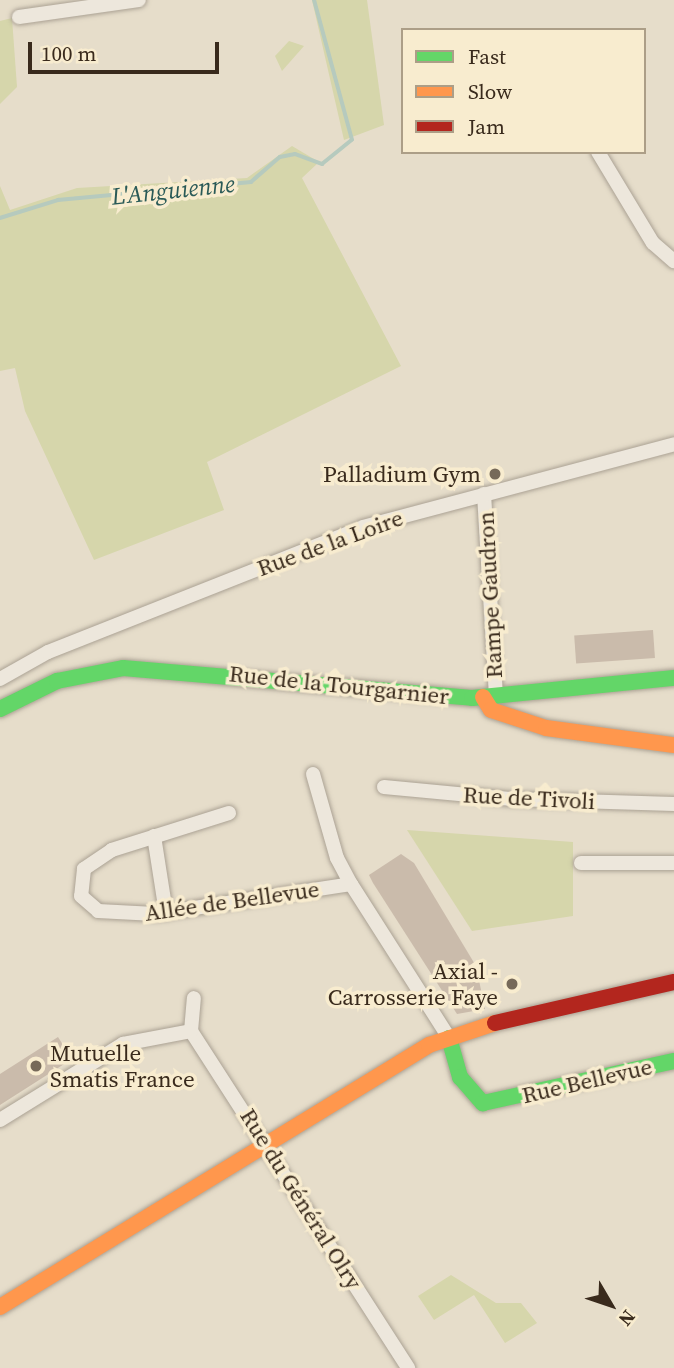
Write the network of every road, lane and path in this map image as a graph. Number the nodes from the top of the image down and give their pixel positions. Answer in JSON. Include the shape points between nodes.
{"nodes":[{"id":1,"x":139,"y":0,"type":"edge"},
{"id":2,"x":19,"y":17,"type":"dead end"},
{"id":3,"x":599,"y":154,"type":"edge"},
{"id":4,"x":674,"y":261,"type":"edge"},
{"id":5,"x":674,"y":444,"type":"edge"},
{"id":6,"x":484,"y":494,"type":"junction"},
{"id":7,"x":674,"y":678,"type":"edge"},
{"id":8,"x":0,"y":679,"type":"edge"},
{"id":9,"x":489,"y":697,"type":"junction"},
{"id":10,"x":0,"y":709,"type":"edge"},
{"id":11,"x":674,"y":745,"type":"edge"},
{"id":12,"x":313,"y":774,"type":"dead end"},
{"id":13,"x":384,"y":787,"type":"dead end"},
{"id":14,"x":674,"y":804,"type":"edge"},
{"id":15,"x":229,"y":813,"type":"dead end"},
{"id":16,"x":154,"y":836,"type":"junction"},
{"id":17,"x":581,"y":863,"type":"dead end"},
{"id":18,"x":674,"y":863,"type":"edge"},
{"id":19,"x":351,"y":884,"type":"junction"},
{"id":20,"x":166,"y":913,"type":"junction"},
{"id":21,"x":674,"y":982,"type":"edge"},
{"id":22,"x":194,"y":999,"type":"dead end"},
{"id":23,"x":191,"y":1031,"type":"junction"},
{"id":24,"x":449,"y":1038,"type":"junction"},
{"id":25,"x":674,"y":1061,"type":"edge"},
{"id":26,"x":391,"y":1067,"type":"junction"},
{"id":27,"x":460,"y":1077,"type":"junction"},
{"id":28,"x":0,"y":1120,"type":"edge"},
{"id":29,"x":265,"y":1141,"type":"junction"},
{"id":30,"x":0,"y":1307,"type":"edge"},
{"id":31,"x":408,"y":1368,"type":"edge"}],
"edges":[{"from":1,"to":2,"type":"street"},
{"from":3,"to":4,"type":"street","via":[[653,243]]},
{"from":5,"to":6,"type":"street","name":"Rue de la Loire"},
{"from":6,"to":8,"type":"street","name":"Rue de la Loire","via":[[329,540],[48,652]]},
{"from":6,"to":9,"type":"street","name":"Rampe Gaudron"},
{"from":7,"to":9,"type":"street"},
{"from":9,"to":10,"type":"street","name":"Rue de la Tourgarnier","via":[[123,668],[57,681]]},
{"from":9,"to":11,"type":"street","name":"Rue de la Tourgarnier","via":[[491,710],[546,728]]},
{"from":12,"to":19,"type":"street","via":[[337,858]]},
{"from":13,"to":14,"type":"street","name":"Rue de Tivoli","via":[[512,799]]},
{"from":15,"to":16,"type":"street","name":"Allée de Bellevue"},
{"from":16,"to":20,"type":"street"},
{"from":16,"to":20,"type":"street","name":"Allée de Bellevue","via":[[112,850],[84,869],[78,886],[86,905],[98,911]]},
{"from":17,"to":18,"type":"street"},
{"from":19,"to":20,"type":"street","name":"Allée de Bellevue"},
{"from":19,"to":24,"type":"street","name":"Allée de Bellevue"},
{"from":21,"to":24,"type":"street"},
{"from":22,"to":23,"type":"street"},
{"from":23,"to":28,"type":"street","via":[[122,1044]]},
{"from":23,"to":29,"type":"street","name":"Rue du Général Olry"},
{"from":24,"to":26,"type":"street"},
{"from":24,"to":27,"type":"street"},
{"from":25,"to":27,"type":"street","name":"Rue Bellevue","via":[[499,1101],[475,1100]]},
{"from":26,"to":27,"type":"street","via":[[431,1057]]},
{"from":26,"to":29,"type":"street"},
{"from":29,"to":30,"type":"street"},
{"from":29,"to":31,"type":"street","name":"Rue du Général Olry"}]}
